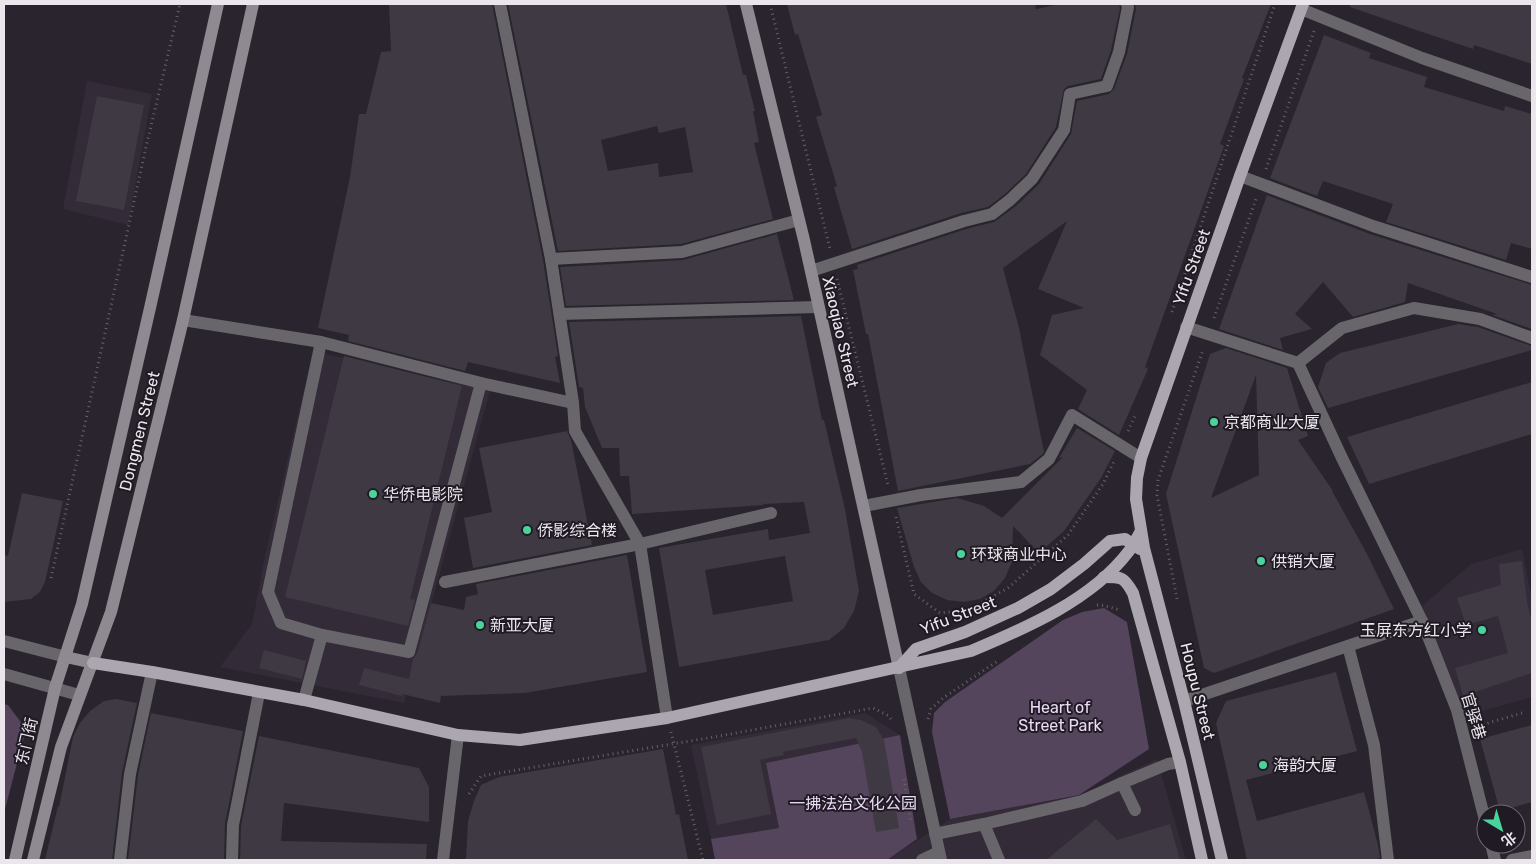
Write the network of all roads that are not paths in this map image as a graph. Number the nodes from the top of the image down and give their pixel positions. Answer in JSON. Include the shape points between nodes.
{"nodes":[{"id":1,"x":218,"y":4,"type":"edge"},
{"id":2,"x":253,"y":4,"type":"edge"},
{"id":3,"x":500,"y":4,"type":"edge"},
{"id":4,"x":746,"y":4,"type":"edge"},
{"id":5,"x":1126,"y":4,"type":"edge"},
{"id":6,"x":1302,"y":6,"type":"edge"},
{"id":7,"x":1532,"y":96,"type":"edge"},
{"id":8,"x":1240,"y":176,"type":"junction"},
{"id":9,"x":799,"y":220,"type":"junction"},
{"id":10,"x":551,"y":259,"type":"junction"},
{"id":11,"x":811,"y":271,"type":"junction"},
{"id":12,"x":1532,"y":277,"type":"edge"},
{"id":13,"x":818,"y":307,"type":"junction"},
{"id":14,"x":560,"y":314,"type":"junction"},
{"id":15,"x":183,"y":320,"type":"junction"},
{"id":16,"x":1186,"y":327,"type":"junction"},
{"id":17,"x":1532,"y":338,"type":"edge"},
{"id":18,"x":321,"y":342,"type":"junction"},
{"id":19,"x":1298,"y":363,"type":"junction"},
{"id":20,"x":480,"y":383,"type":"junction"},
{"id":21,"x":574,"y":403,"type":"junction"},
{"id":22,"x":1141,"y":458,"type":"junction"},
{"id":23,"x":864,"y":506,"type":"junction"},
{"id":24,"x":771,"y":513,"type":"dead end"},
{"id":25,"x":1141,"y":530,"type":"junction"},
{"id":26,"x":640,"y":544,"type":"junction"},
{"id":27,"x":1134,"y":544,"type":"junction"},
{"id":28,"x":1147,"y":559,"type":"junction"},
{"id":29,"x":1104,"y":577,"type":"junction"},
{"id":30,"x":446,"y":582,"type":"dead end"},
{"id":31,"x":1422,"y":621,"type":"junction"},
{"id":32,"x":322,"y":635,"type":"junction"},
{"id":33,"x":4,"y":641,"type":"edge"},
{"id":34,"x":1348,"y":646,"type":"junction"},
{"id":35,"x":66,"y":657,"type":"junction"},
{"id":36,"x":93,"y":662,"type":"junction"},
{"id":37,"x":900,"y":668,"type":"junction"},
{"id":38,"x":152,"y":672,"type":"junction"},
{"id":39,"x":4,"y":674,"type":"edge"},
{"id":40,"x":55,"y":688,"type":"junction"},
{"id":41,"x":259,"y":693,"type":"junction"},
{"id":42,"x":79,"y":695,"type":"junction"},
{"id":43,"x":304,"y":700,"type":"junction"},
{"id":44,"x":1184,"y":701,"type":"junction"},
{"id":45,"x":667,"y":718,"type":"junction"},
{"id":46,"x":458,"y":735,"type":"junction"},
{"id":47,"x":1180,"y":762,"type":"junction"},
{"id":48,"x":1122,"y":783,"type":"junction"},
{"id":49,"x":1481,"y":804,"type":"edge"},
{"id":50,"x":1135,"y":810,"type":"dead end"},
{"id":51,"x":984,"y":824,"type":"junction"},
{"id":52,"x":935,"y":834,"type":"junction"},
{"id":53,"x":940,"y":856,"type":"edge"},
{"id":54,"x":1532,"y":856,"type":"edge"},
{"id":55,"x":15,"y":860,"type":"edge"},
{"id":56,"x":33,"y":860,"type":"edge"},
{"id":57,"x":120,"y":860,"type":"edge"},
{"id":58,"x":232,"y":860,"type":"edge"},
{"id":59,"x":443,"y":860,"type":"edge"},
{"id":60,"x":922,"y":860,"type":"edge"},
{"id":61,"x":999,"y":860,"type":"edge"},
{"id":62,"x":1202,"y":860,"type":"edge"},
{"id":63,"x":1222,"y":860,"type":"edge"},
{"id":64,"x":1388,"y":860,"type":"edge"},
{"id":65,"x":1512,"y":860,"type":"edge"}],
"edges":[{"from":1,"to":35,"type":"street","name":"Dongmen Street","via":[[82,604]]},
{"from":2,"to":15,"type":"street","name":"Dongmen Street"},
{"from":3,"to":10,"type":"street"},
{"from":4,"to":9,"type":"street","name":"Xiaoqiao Street"},
{"from":5,"to":11,"type":"street","via":[[1120,52],[1108,86],[1070,94],[1064,130],[1032,179],[1010,200],[992,214]]},
{"from":6,"to":7,"type":"street","via":[[1319,17],[1422,58]]},
{"from":6,"to":8,"type":"main road","name":"Yifu Street"},
{"from":8,"to":12,"type":"street","via":[[1373,226]]},
{"from":8,"to":16,"type":"main road","name":"Yifu Street"},
{"from":9,"to":10,"type":"street","via":[[682,252]]},
{"from":9,"to":11,"type":"street","name":"Xiaoqiao Street"},
{"from":10,"to":14,"type":"street"},
{"from":11,"to":13,"type":"street","name":"Xiaoqiao Street"},
{"from":13,"to":14,"type":"street"},
{"from":13,"to":23,"type":"street","name":"Xiaoqiao Street"},
{"from":14,"to":21,"type":"street"},
{"from":15,"to":18,"type":"street"},
{"from":15,"to":36,"type":"street","name":"Dongmen Street","via":[[111,612]]},
{"from":16,"to":19,"type":"street"},
{"from":16,"to":22,"type":"main road","name":"Yifu Street"},
{"from":17,"to":19,"type":"street","via":[[1480,319],[1414,308],[1342,328]]},
{"from":18,"to":20,"type":"street"},
{"from":18,"to":32,"type":"street","via":[[268,592],[281,623]]},
{"from":19,"to":31,"type":"street","name":"官驿巷"},
{"from":20,"to":21,"type":"street"},
{"from":20,"to":32,"type":"street","via":[[409,652]]},
{"from":21,"to":26,"type":"street","via":[[576,431]]},
{"from":22,"to":23,"type":"street","via":[[1072,415],[1049,459],[1022,482]]},
{"from":22,"to":25,"type":"main road","name":"Yifu Street","via":[[1136,499]]},
{"from":23,"to":37,"type":"street","name":"Xiaoqiao Street"},
{"from":24,"to":26,"type":"street"},
{"from":25,"to":27,"type":"main road","name":"Yifu Street"},
{"from":25,"to":28,"type":"main road","name":"Houpu Street"},
{"from":26,"to":30,"type":"street"},
{"from":26,"to":45,"type":"street"},
{"from":27,"to":28,"type":"main road"},
{"from":27,"to":29,"type":"main road","name":"Yifu Street"},
{"from":27,"to":37,"type":"main road","name":"Yifu Street","via":[[1125,539],[1110,540],[1051,589],[965,632],[916,648]]},
{"from":28,"to":44,"type":"main road","name":"Houpu Street"},
{"from":29,"to":37,"type":"main road","name":"Yifu Street","via":[[1053,613],[1014,633],[971,651]]},
{"from":29,"to":47,"type":"main road","via":[[1126,581],[1133,593]]},
{"from":31,"to":34,"type":"street"},
{"from":31,"to":49,"type":"street","name":"官驿巷","via":[[1457,710]]},
{"from":32,"to":43,"type":"street"},
{"from":33,"to":35,"type":"street"},
{"from":34,"to":44,"type":"street"},
{"from":34,"to":64,"type":"street","via":[[1374,745]]},
{"from":35,"to":36,"type":"street"},
{"from":35,"to":40,"type":"street","name":"Dongmen Street"},
{"from":36,"to":38,"type":"main road"},
{"from":36,"to":42,"type":"street","name":"Dongmen Street"},
{"from":37,"to":45,"type":"main road"},
{"from":37,"to":52,"type":"street"},
{"from":38,"to":41,"type":"main road"},
{"from":38,"to":57,"type":"street","via":[[130,774]]},
{"from":39,"to":40,"type":"street"},
{"from":40,"to":42,"type":"street"},
{"from":40,"to":55,"type":"street","name":"东门街"},
{"from":41,"to":43,"type":"main road"},
{"from":41,"to":58,"type":"street","via":[[233,825]]},
{"from":42,"to":56,"type":"street","name":"Dongmen Street","via":[[61,746]]},
{"from":43,"to":46,"type":"main road"},
{"from":44,"to":63,"type":"main road","name":"Houpu Street"},
{"from":45,"to":46,"type":"main road","via":[[520,740]]},
{"from":46,"to":59,"type":"street"},
{"from":47,"to":48,"type":"street"},
{"from":47,"to":62,"type":"main road"},
{"from":48,"to":50,"type":"street"},
{"from":48,"to":51,"type":"street","via":[[1082,801]]},
{"from":51,"to":52,"type":"street"},
{"from":51,"to":61,"type":"street"},
{"from":52,"to":53,"type":"street"},
{"from":53,"to":60,"type":"street"},
{"from":54,"to":65,"type":"street"}]}
